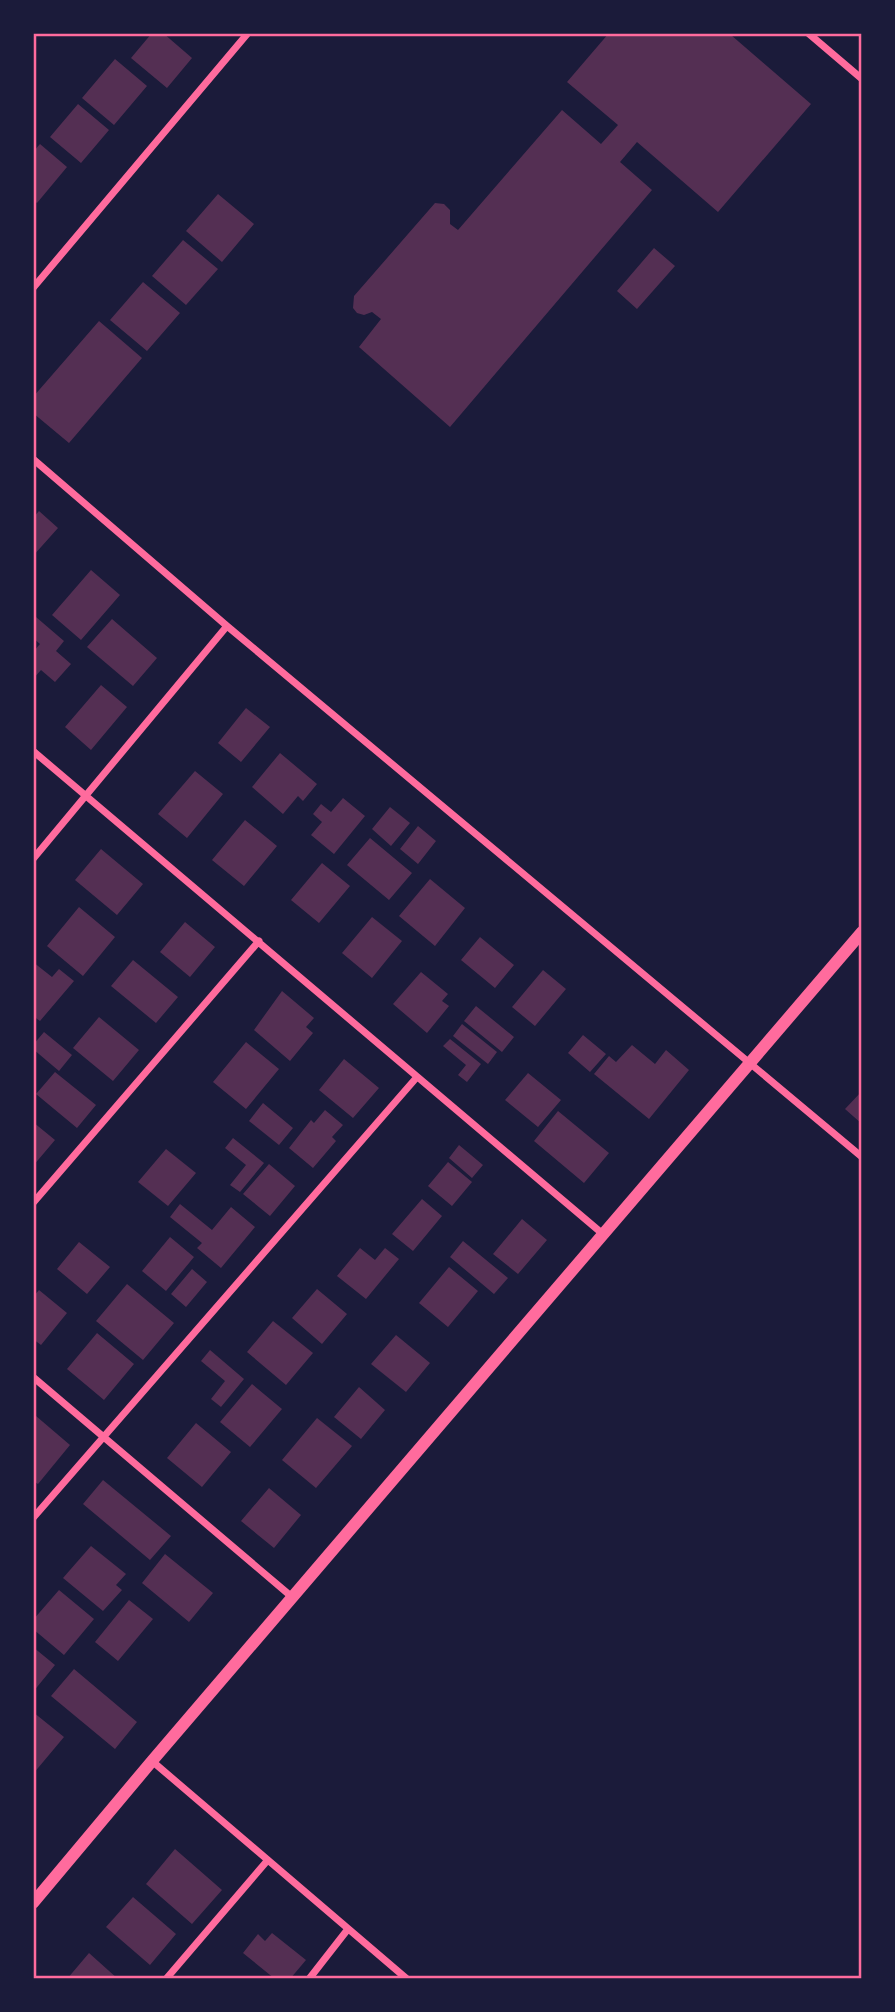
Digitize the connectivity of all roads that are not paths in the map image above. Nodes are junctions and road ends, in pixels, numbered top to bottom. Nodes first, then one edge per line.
1 (248, 33) edge
2 (808, 33) edge
3 (862, 79) edge
4 (33, 288) edge
5 (33, 459) edge
6 (227, 626) junction
7 (33, 751) edge
8 (86, 796) junction
9 (33, 859) edge
10 (862, 932) edge
11 (259, 940) junction
12 (749, 1063) junction
13 (417, 1077) junction
14 (862, 1157) edge
15 (33, 1203) edge
16 (604, 1235) junction
17 (33, 1377) edge
18 (104, 1436) junction
19 (33, 1518) edge
20 (292, 1597) junction
21 (152, 1761) junction
22 (267, 1861) junction
23 (33, 1903) edge
24 (348, 1929) junction
25 (166, 1979) edge
26 (309, 1979) edge
27 (407, 1979) edge

1 - 4 street
2 - 3 street
5 - 6 street
6 - 8 street
6 - 12 street
7 - 8 street
8 - 9 street
8 - 11 street
10 - 12 street
11 - 13 street
11 - 15 street
12 - 14 street
12 - 16 street
13 - 16 street
13 - 18 street
16 - 20 street
17 - 18 street
18 - 19 street
18 - 20 street
20 - 21 street
21 - 22 street
21 - 23 street
22 - 24 street
22 - 25 street
24 - 26 street
24 - 27 street

